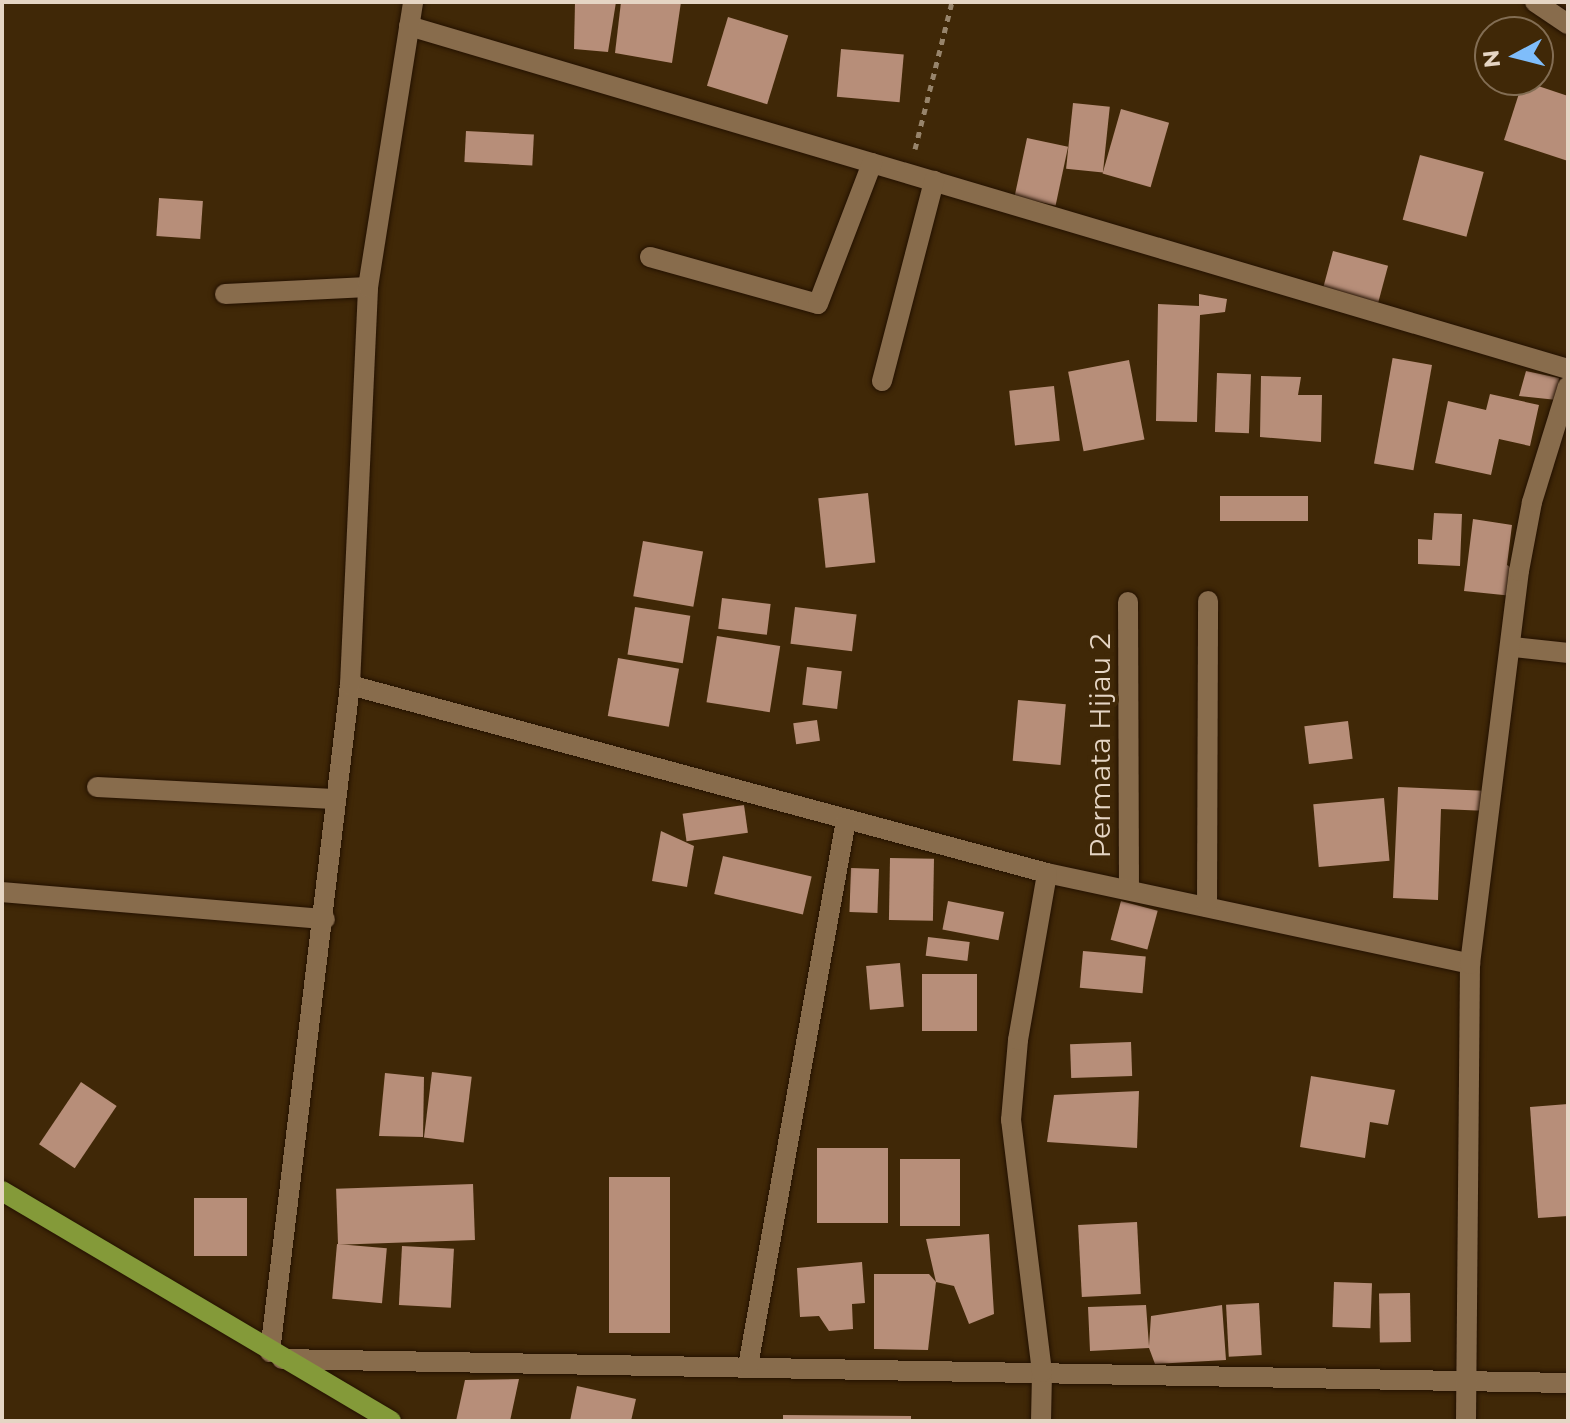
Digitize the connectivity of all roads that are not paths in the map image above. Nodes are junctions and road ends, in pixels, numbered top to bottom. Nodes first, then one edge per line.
1 (413, 2) edge
2 (1535, 2) edge
3 (1568, 24) edge
4 (409, 26) junction
5 (872, 163) junction
6 (934, 181) junction
7 (650, 257) dead end
8 (368, 287) junction
9 (225, 294) dead end
10 (1568, 369) edge
11 (882, 381) dead end
12 (1568, 386) edge
13 (1208, 601) dead end
14 (1128, 602) dead end
15 (1513, 647) junction
16 (1568, 653) edge
17 (350, 685) junction
18 (97, 787) dead end
19 (334, 799) junction
20 (846, 820) junction
21 (1047, 873) junction
22 (1129, 890) junction
23 (2, 892) edge
24 (1207, 907) junction
25 (325, 919) junction
26 (1470, 964) junction
27 (2, 1191) edge
28 (276, 1355) junction
29 (748, 1366) junction
30 (1042, 1372) junction
31 (1467, 1378) junction
32 (1568, 1383) edge
33 (391, 1421) edge
34 (1041, 1421) edge
35 (1466, 1421) edge

1 - 4 street
2 - 3 street
4 - 5 street
4 - 8 street
5 - 6 street
5 - 7 street
6 - 10 street
6 - 11 street
8 - 9 street
8 - 17 street
12 - 15 street
13 - 24 street
14 - 22 street, Permata Hijau 2
15 - 16 street
15 - 26 street
17 - 19 street
17 - 20 street
18 - 19 street
19 - 25 street
20 - 21 street
20 - 29 street
21 - 22 street
21 - 30 street
22 - 24 street
23 - 25 street
24 - 26 street
25 - 28 street
26 - 31 street
27 - 28 main road
28 - 29 street
28 - 33 main road
29 - 30 street
30 - 31 street
30 - 34 street
31 - 32 street
31 - 35 street

